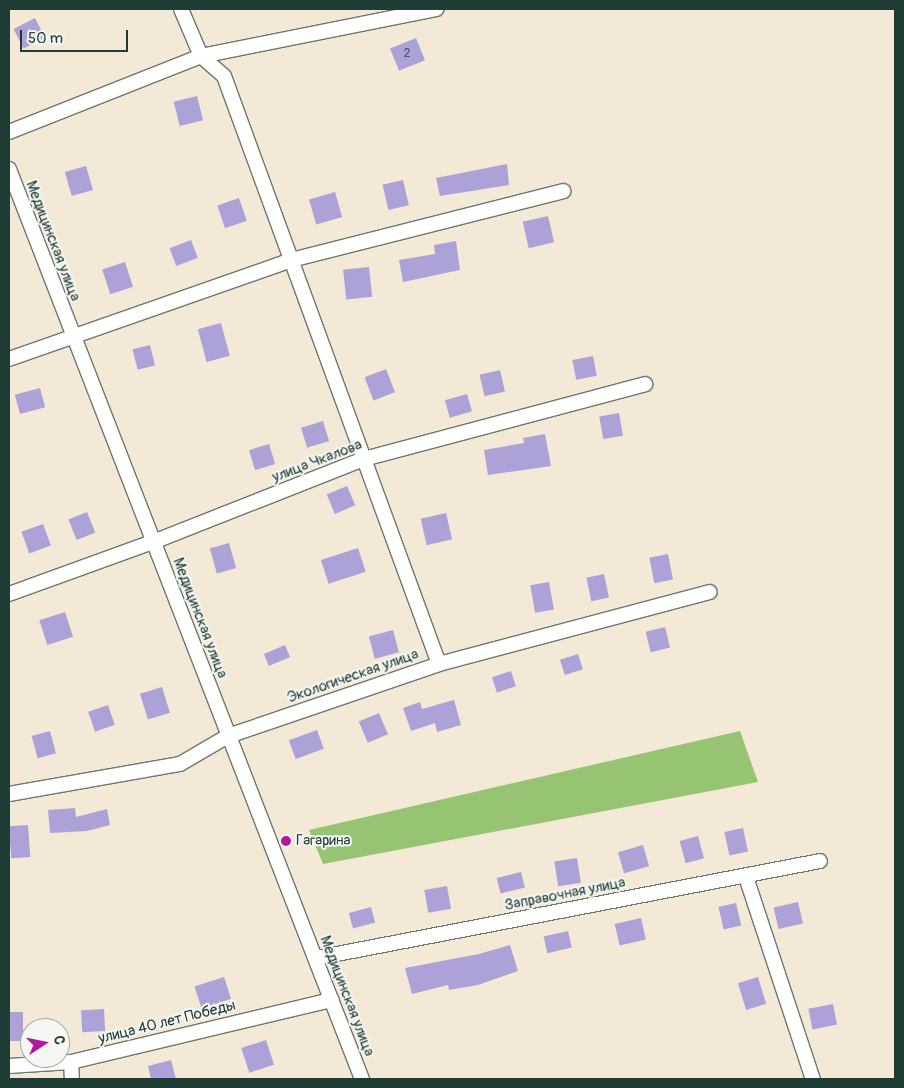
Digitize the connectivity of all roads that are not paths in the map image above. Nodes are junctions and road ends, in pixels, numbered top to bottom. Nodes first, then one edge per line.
1 (182, 9) edge
2 (436, 9) edge
3 (201, 56) junction
4 (9, 132) edge
5 (9, 168) edge
6 (563, 191) dead end
7 (291, 260) junction
8 (72, 336) junction
9 (9, 359) edge
10 (645, 384) dead end
11 (364, 459) junction
12 (153, 542) junction
13 (710, 592) dead end
14 (9, 594) edge
15 (438, 664) junction
16 (228, 736) junction
17 (9, 794) edge
18 (820, 861) dead end
19 (746, 877) junction
20 (316, 958) junction
21 (332, 1000) junction
22 (71, 1062) junction
23 (9, 1066) edge
24 (72, 1079) edge
25 (362, 1079) edge
26 (813, 1079) edge

1 - 3 street
2 - 3 street
3 - 4 street
3 - 7 street
5 - 8 street, Медицинская улица
6 - 7 street
7 - 8 street
7 - 11 street
8 - 9 street
8 - 12 street, Медицинская улица
10 - 11 street, улица Чкалова
11 - 12 street, улица Чкалова
11 - 15 street
12 - 14 street, улица Чкалова
12 - 16 street, Медицинская улица
13 - 15 street, Экологическая улица
15 - 16 street, Экологическая улица
16 - 17 street, Экологическая улица
16 - 20 street, Медицинская улица
18 - 19 street, Заправочная улица
19 - 20 street, Заправочная улица
19 - 26 street
20 - 21 street, Медицинская улица
21 - 22 street, улица 40 лет Победы
21 - 25 street, Медицинская улица
22 - 23 street, улица 40 лет Победы
22 - 24 street

